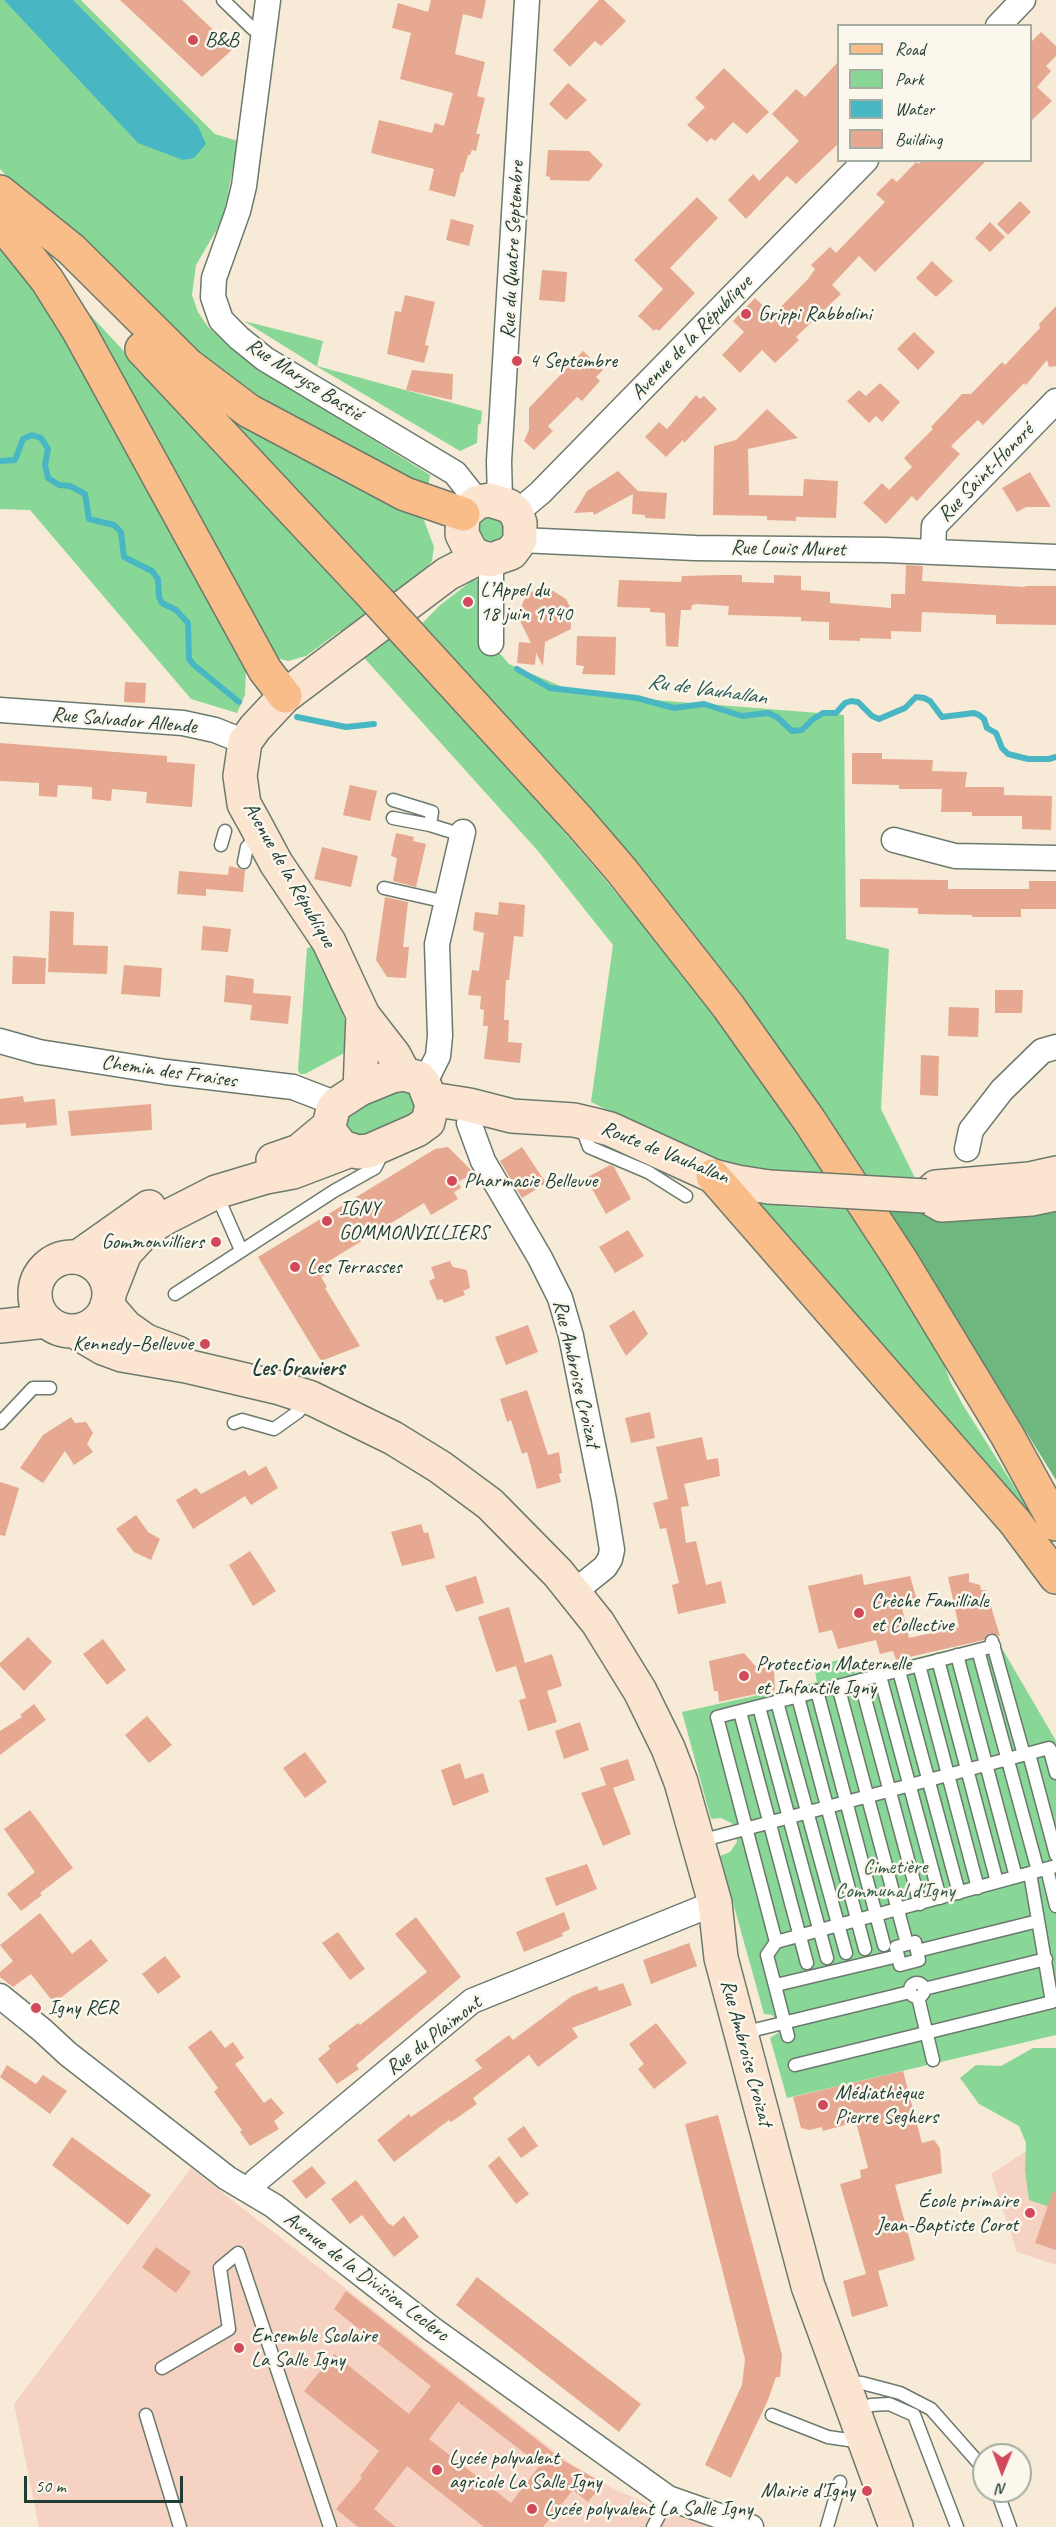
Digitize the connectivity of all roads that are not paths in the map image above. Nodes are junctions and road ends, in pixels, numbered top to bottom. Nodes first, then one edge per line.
1 (223, 0) edge
2 (268, 0) edge
3 (1023, 0) edge
4 (531, 3) edge
5 (1000, 24) edge
6 (264, 30) junction
7 (864, 162) edge
8 (0, 193) edge
9 (0, 221) edge
10 (1056, 401) edge
11 (489, 529) junction
12 (933, 552) junction
13 (1056, 556) edge
14 (491, 643) dead end
15 (285, 696) junction
16 (0, 710) edge
17 (245, 742) junction
18 (393, 800) dead end
19 (393, 818) dead end
20 (430, 825) junction
21 (225, 831) dead end
22 (260, 834) junction
23 (462, 834) joint
24 (894, 840) dead end
25 (221, 845) dead end
26 (1056, 858) edge
27 (244, 862) dead end
28 (384, 888) dead end
29 (446, 902) junction
30 (363, 1015) junction
31 (0, 1041) edge
32 (1056, 1047) edge
33 (422, 1095) junction
34 (342, 1106) junction
35 (512, 1116) junction
36 (580, 1121) junction
37 (469, 1124) junction
38 (365, 1149) junction
39 (967, 1149) dead end
40 (1056, 1173) edge
41 (713, 1176) junction
42 (216, 1192) junction
43 (1056, 1194) edge
44 (686, 1196) dead end
45 (926, 1196) junction
46 (241, 1250) junction
47 (78, 1257) junction
48 (35, 1288) junction
49 (175, 1294) dead end
50 (108, 1299) junction
51 (0, 1306) edge
52 (0, 1326) edge
53 (60, 1326) junction
54 (50, 1388) dead end
55 (280, 1388) junction
56 (311, 1398) junction
57 (234, 1422) dead end
58 (0, 1423) edge
59 (1056, 1524) edge
60 (1056, 1577) edge
61 (573, 1590) junction
62 (978, 1650) junction
63 (957, 1655) junction
64 (938, 1660) junction
65 (919, 1665) junction
66 (899, 1671) junction
67 (880, 1676) junction
68 (860, 1680) junction
69 (838, 1686) junction
70 (817, 1691) junction
71 (798, 1697) junction
72 (777, 1702) junction
73 (759, 1707) junction
74 (740, 1712) junction
75 (1053, 1753) edge
76 (1026, 1754) junction
77 (1008, 1759) junction
78 (986, 1765) junction
79 (967, 1770) junction
80 (1056, 1773) edge
81 (948, 1775) junction
82 (929, 1781) junction
83 (909, 1786) junction
84 (890, 1791) junction
85 (868, 1797) junction
86 (847, 1803) junction
87 (827, 1808) junction
88 (808, 1813) junction
89 (789, 1818) junction
90 (770, 1823) junction
91 (747, 1829) junction
92 (699, 1841) junction
93 (1056, 1855) edge
94 (1043, 1870) edge
95 (1016, 1877) junction
96 (997, 1882) junction
97 (978, 1888) junction
98 (959, 1893) junction
99 (940, 1898) junction
100 (715, 1903) junction
101 (920, 1904) junction
102 (1056, 1906) edge
103 (899, 1910) junction
104 (877, 1916) junction
105 (857, 1921) junction
106 (1038, 1921) junction
107 (839, 1925) junction
108 (819, 1931) junction
109 (800, 1936) junction
110 (776, 1942) junction
111 (884, 1945) dead end
112 (865, 1949) dead end
113 (911, 1952) junction
114 (846, 1953) dead end
115 (827, 1958) dead end
116 (1046, 1959) junction
117 (807, 1963) dead end
118 (776, 1985) junction
119 (917, 1990) junction
120 (0, 1996) edge
121 (787, 2030) junction
122 (741, 2033) junction
123 (927, 2033) junction
124 (933, 2060) dead end
125 (795, 2065) dead end
126 (250, 2191) junction
127 (162, 2368) dead end
128 (847, 2396) junction
129 (146, 2415) dead end
130 (772, 2415) dead end
131 (865, 2443) junction
132 (972, 2455) edge
133 (840, 2482) dead end
134 (668, 2498) junction
135 (1001, 2503) edge
136 (180, 2527) edge
137 (330, 2527) edge
138 (653, 2527) edge
139 (751, 2527) edge
140 (827, 2527) edge
141 (896, 2527) edge
142 (957, 2527) edge
143 (1010, 2527) edge

1 - 6 lane
2 - 6 street, Rue Maryse Bastié
3 - 5 street
4 - 11 street, Rue du Quatre Septembre
6 - 11 street, Rue Maryse Bastié
7 - 11 street, Avenue de la République
8 - 11 main road
8 - 59 main road, bridge
9 - 15 main road
10 - 12 street, Rue Saint-Honoré
11 - 12 street, Rue Louis Muret
11 - 14 street, Rue du Quatre Septembre
11 - 15 street, Avenue de la République
12 - 13 street, Rue Louis Muret
15 - 17 street, Avenue de la République
16 - 17 street, Rue Salvador Allende
17 - 22 street, Avenue de la République
18 - 20 lane
19 - 20 lane
20 - 23 lane
21 - 25 lane
22 - 27 lane
22 - 30 street, Avenue de la République
23 - 29 street
24 - 26 street
28 - 29 lane
29 - 33 street
30 - 33 street, Avenue de la République
30 - 34 street, Avenue de la République
31 - 34 street, Chemin des Fraises
32 - 39 street
33 - 34 street, Route de Vauhallan
33 - 35 street, Route de Vauhallan
33 - 37 street, Route de Vauhallan
33 - 38 street
34 - 38 street
34 - 47 street, Route de Vauhallan
35 - 36 street, Route de Vauhallan
35 - 37 street, Route de Vauhallan
36 - 41 street, Route de Vauhallan
36 - 44 lane
37 - 61 street, Rue Ambroise Croizat
38 - 42 street
38 - 46 lane
40 - 45 street, Route de Vauhallan
41 - 45 street, Route de Vauhallan, bridge
41 - 60 main road
42 - 46 lane
42 - 50 street
43 - 45 street, Route de Vauhallan
46 - 49 lane
47 - 48 street
47 - 50 street
48 - 51 street
48 - 53 street
50 - 53 street
50 - 55 street
52 - 53 street
53 - 55 street
54 - 58 lane
55 - 56 street
56 - 57 lane
56 - 61 street
61 - 92 street, Rue Ambroise Croizat
62 - 63 lane
62 - 76 lane
62 - 77 lane
63 - 64 lane
63 - 78 lane
64 - 65 lane
64 - 79 lane
65 - 66 lane
65 - 81 lane
66 - 67 lane
66 - 82 lane
67 - 68 lane
67 - 83 lane
68 - 69 lane
68 - 84 lane
69 - 70 lane
69 - 85 lane
70 - 71 lane
70 - 86 lane
71 - 72 lane
71 - 87 lane
72 - 73 lane
72 - 88 lane
73 - 74 lane
73 - 89 lane
74 - 90 lane
74 - 91 lane
75 - 76 lane
75 - 80 lane
76 - 77 lane
76 - 93 lane
77 - 78 lane
77 - 94 lane
78 - 79 lane
78 - 95 lane
79 - 81 lane
79 - 96 lane
81 - 82 lane
81 - 97 lane
82 - 83 lane
82 - 98 lane
83 - 84 lane
83 - 99 lane
84 - 85 lane
84 - 101 lane
85 - 86 lane
85 - 103 lane
86 - 87 lane
86 - 104 lane
87 - 88 lane
87 - 105 lane
88 - 89 lane
88 - 107 lane
89 - 90 lane
89 - 108 lane
90 - 91 lane
90 - 109 lane
91 - 92 lane
91 - 110 lane
92 - 100 street, Rue Ambroise Croizat
94 - 95 lane
94 - 102 lane
94 - 106 lane
95 - 96 lane
96 - 97 lane
97 - 98 lane
98 - 99 lane
99 - 101 lane
100 - 122 street, Rue Ambroise Croizat
100 - 126 street, Rue du Plaimont
101 - 103 lane
103 - 104 lane
103 - 113 lane
104 - 105 lane
104 - 111 lane
105 - 107 lane
105 - 112 lane
106 - 113 lane
106 - 116 lane
107 - 108 lane
107 - 114 lane
108 - 109 lane
108 - 115 lane
109 - 110 lane
109 - 117 lane
110 - 118 lane
113 - 118 lane
113 - 119 lane
116 - 119 lane
116 - 123 lane
118 - 121 lane
119 - 121 lane
119 - 123 lane
120 - 126 street, Avenue de la Division Leclerc
121 - 122 lane
122 - 128 street, Rue Ambroise Croizat
123 - 124 lane
123 - 125 lane
126 - 134 street, Avenue de la Division Leclerc
127 - 137 lane
128 - 131 street, Rue Ambroise Croizat
128 - 132 lane
128 - 142 lane
129 - 136 lane
130 - 131 lane
131 - 141 street, Rue Ambroise Croizat
133 - 140 lane
134 - 138 lane
134 - 139 street, Avenue de la Division Leclerc
135 - 143 lane

